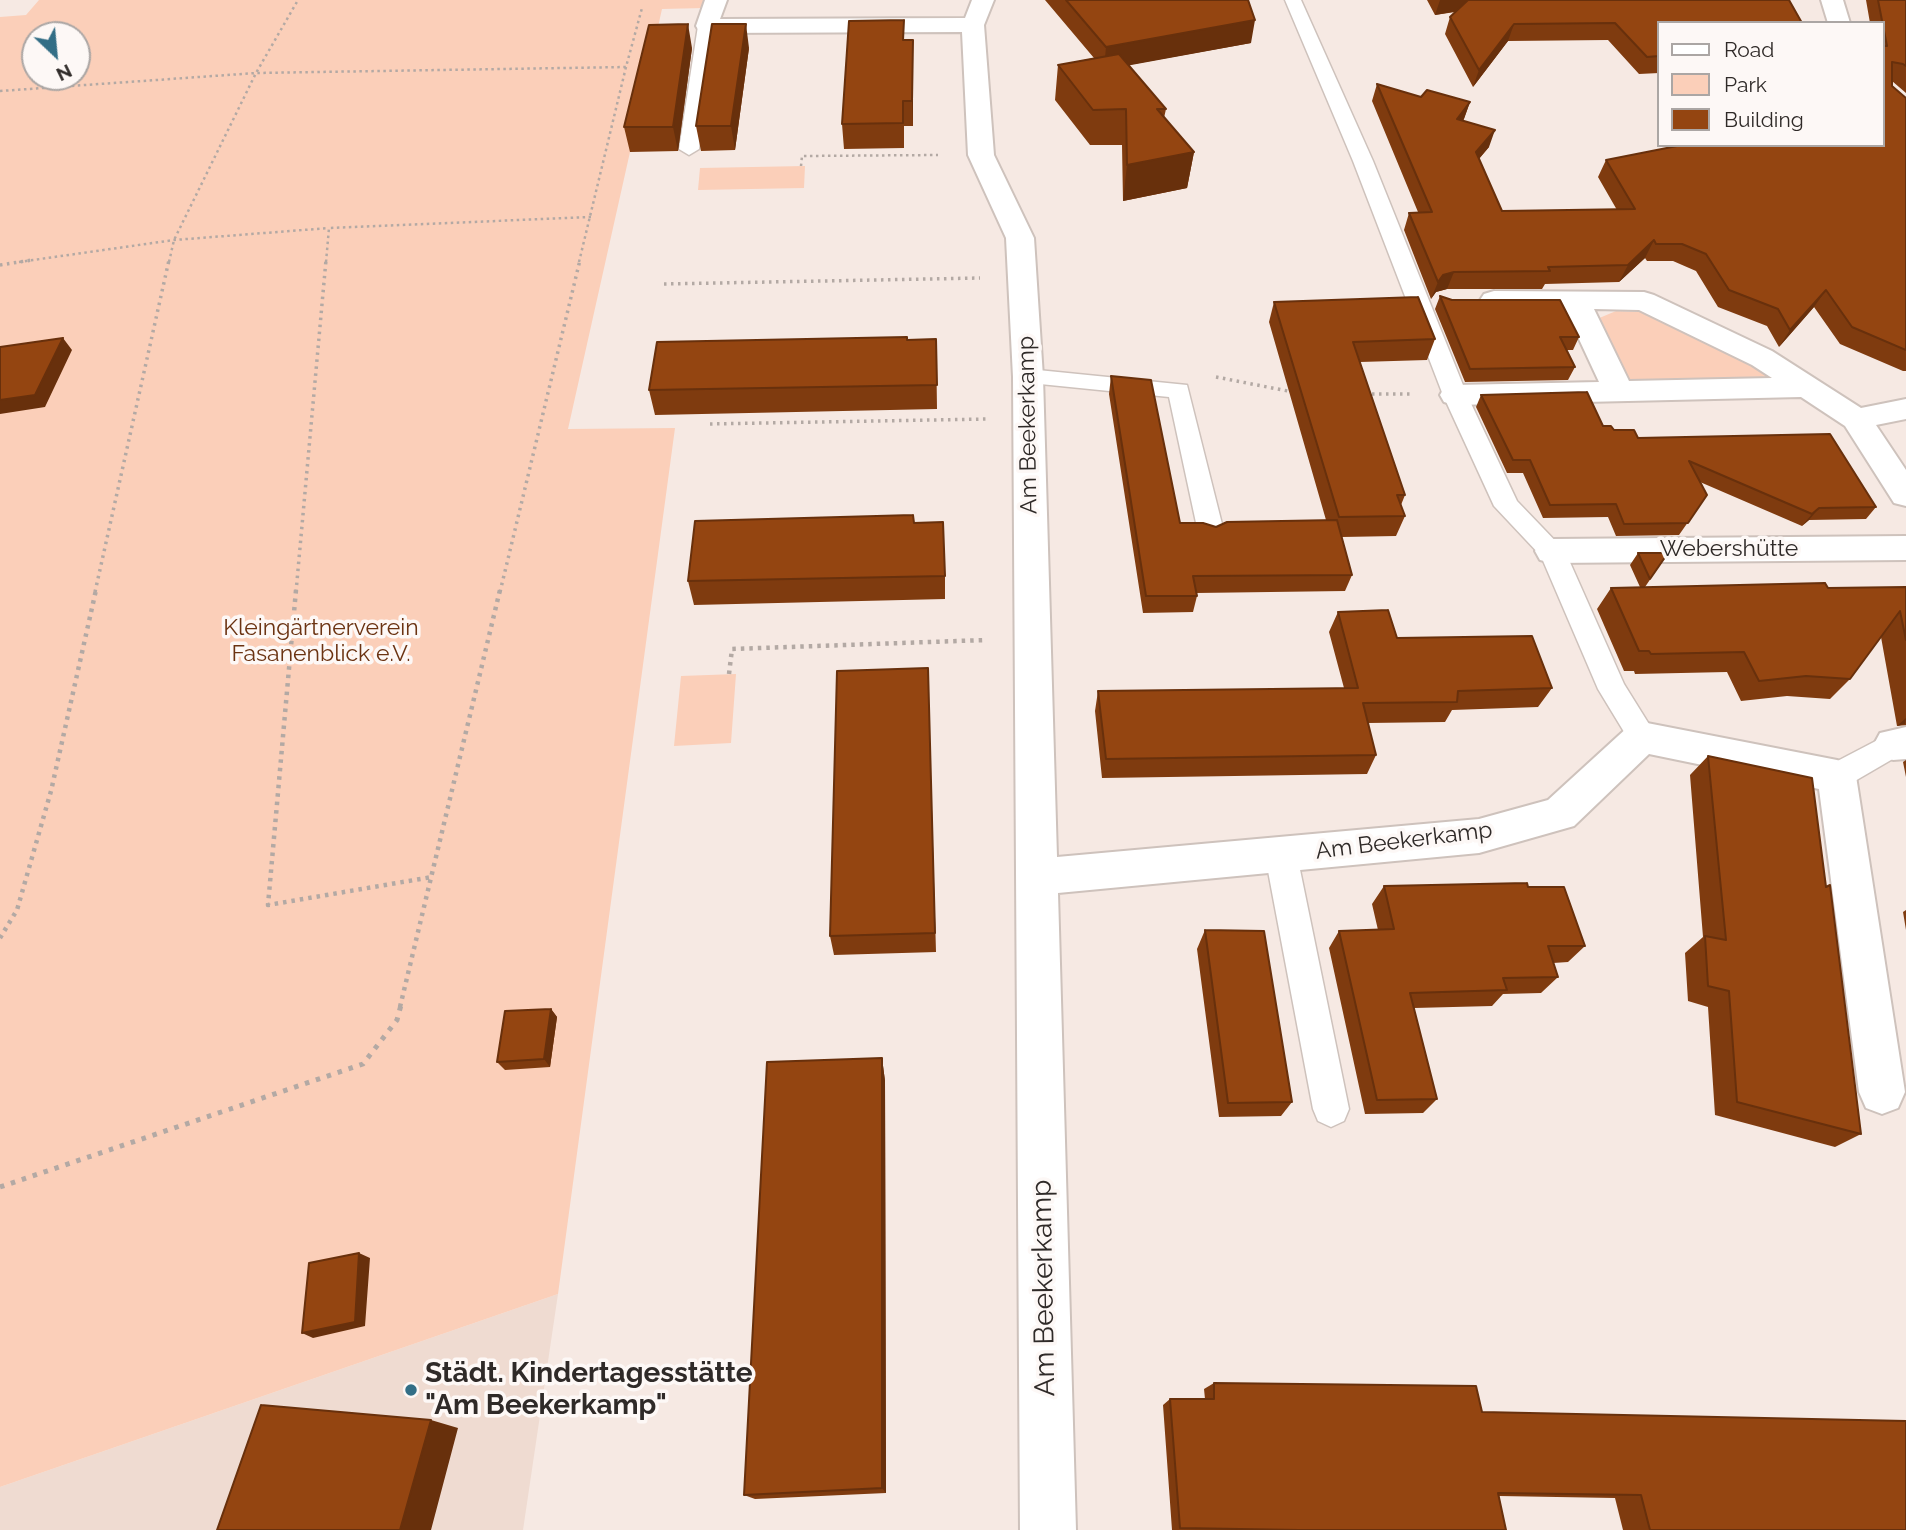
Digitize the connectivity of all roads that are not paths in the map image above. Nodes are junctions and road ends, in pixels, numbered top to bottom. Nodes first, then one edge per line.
1 (716, 0) edge
2 (984, 0) edge
3 (1293, 0) edge
4 (1832, 0) edge
5 (1838, 21) edge
6 (973, 25) junction
7 (707, 26) junction
8 (689, 149) dead end
9 (1472, 300) edge
10 (1575, 300) junction
11 (1028, 377) junction
12 (1806, 387) junction
13 (1618, 390) junction
14 (1455, 395) junction
15 (1906, 409) edge
16 (1856, 419) junction
17 (1906, 495) edge
18 (1211, 532) edge
19 (1906, 548) edge
20 (1552, 551) junction
21 (1643, 737) junction
22 (1900, 744) edge
23 (1837, 776) junction
24 (1281, 855) junction
25 (1036, 877) junction
26 (1882, 1092) dead end
27 (1331, 1109) dead end
28 (1048, 1530) edge

1 - 7 street
2 - 6 street, Am Beekerkamp
3 - 14 lane
4 - 5 street
6 - 7 street
6 - 11 street, Am Beekerkamp
7 - 8 lane
9 - 10 street
10 - 12 street
10 - 13 street
11 - 18 lane
11 - 25 street, Am Beekerkamp
12 - 13 street
12 - 16 street
13 - 14 street
14 - 20 lane
15 - 16 street
16 - 17 street
19 - 20 street, Webershütte
20 - 21 lane
21 - 23 street
21 - 24 street, Am Beekerkamp
22 - 23 lane
23 - 26 street
24 - 25 street, Am Beekerkamp
24 - 27 lane
25 - 28 street, Am Beekerkamp

